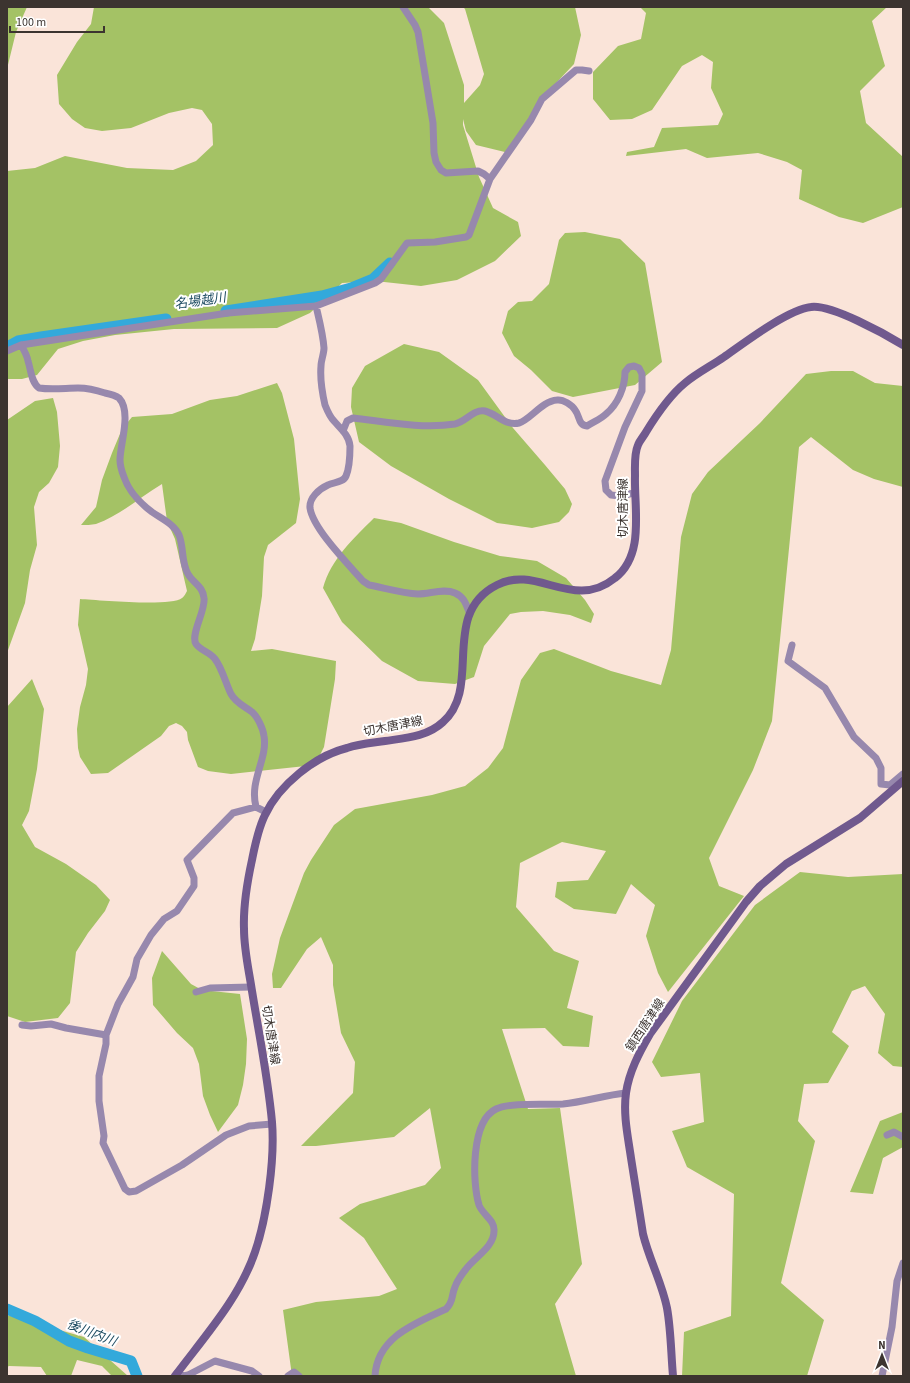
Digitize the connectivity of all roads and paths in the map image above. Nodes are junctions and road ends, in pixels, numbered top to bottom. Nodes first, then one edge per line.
1 (403, 7) edge
2 (589, 71) dead end
3 (490, 179) junction
4 (316, 306) junction
5 (21, 345) junction
6 (903, 345) edge
7 (7, 351) edge
8 (343, 431) junction
9 (634, 493) junction
10 (469, 612) junction
11 (792, 645) dead end
12 (903, 774) edge
13 (903, 781) edge
14 (256, 807) junction
15 (266, 812) junction
16 (251, 987) junction
17 (196, 992) dead end
18 (22, 1025) dead end
19 (106, 1035) junction
20 (626, 1093) junction
21 (272, 1124) junction
22 (887, 1135) dead end
23 (903, 1137) edge
24 (903, 1263) edge
25 (176, 1375) edge
26 (259, 1376) edge
27 (288, 1376) edge
28 (299, 1376) edge
29 (375, 1376) edge
30 (673, 1376) edge
31 (882, 1376) edge

1 - 3 street
2 - 3 street
3 - 4 street
4 - 5 street
4 - 8 street
5 - 7 street
5 - 14 street
6 - 9 main road, 切木唐津線
8 - 9 street
8 - 10 street
9 - 10 main road, 切木唐津線
10 - 15 main road, 切木唐津線
11 - 12 street
13 - 20 main road, 鎮西唐津線
14 - 15 street
14 - 19 street
15 - 16 main road, 切木唐津線
16 - 17 street
16 - 21 main road, 切木唐津線
18 - 19 street
19 - 21 street
20 - 29 street
20 - 30 main road, 鎮西唐津線
21 - 25 main road, 切木唐津線
22 - 23 street
24 - 31 street
25 - 26 street
27 - 28 street

